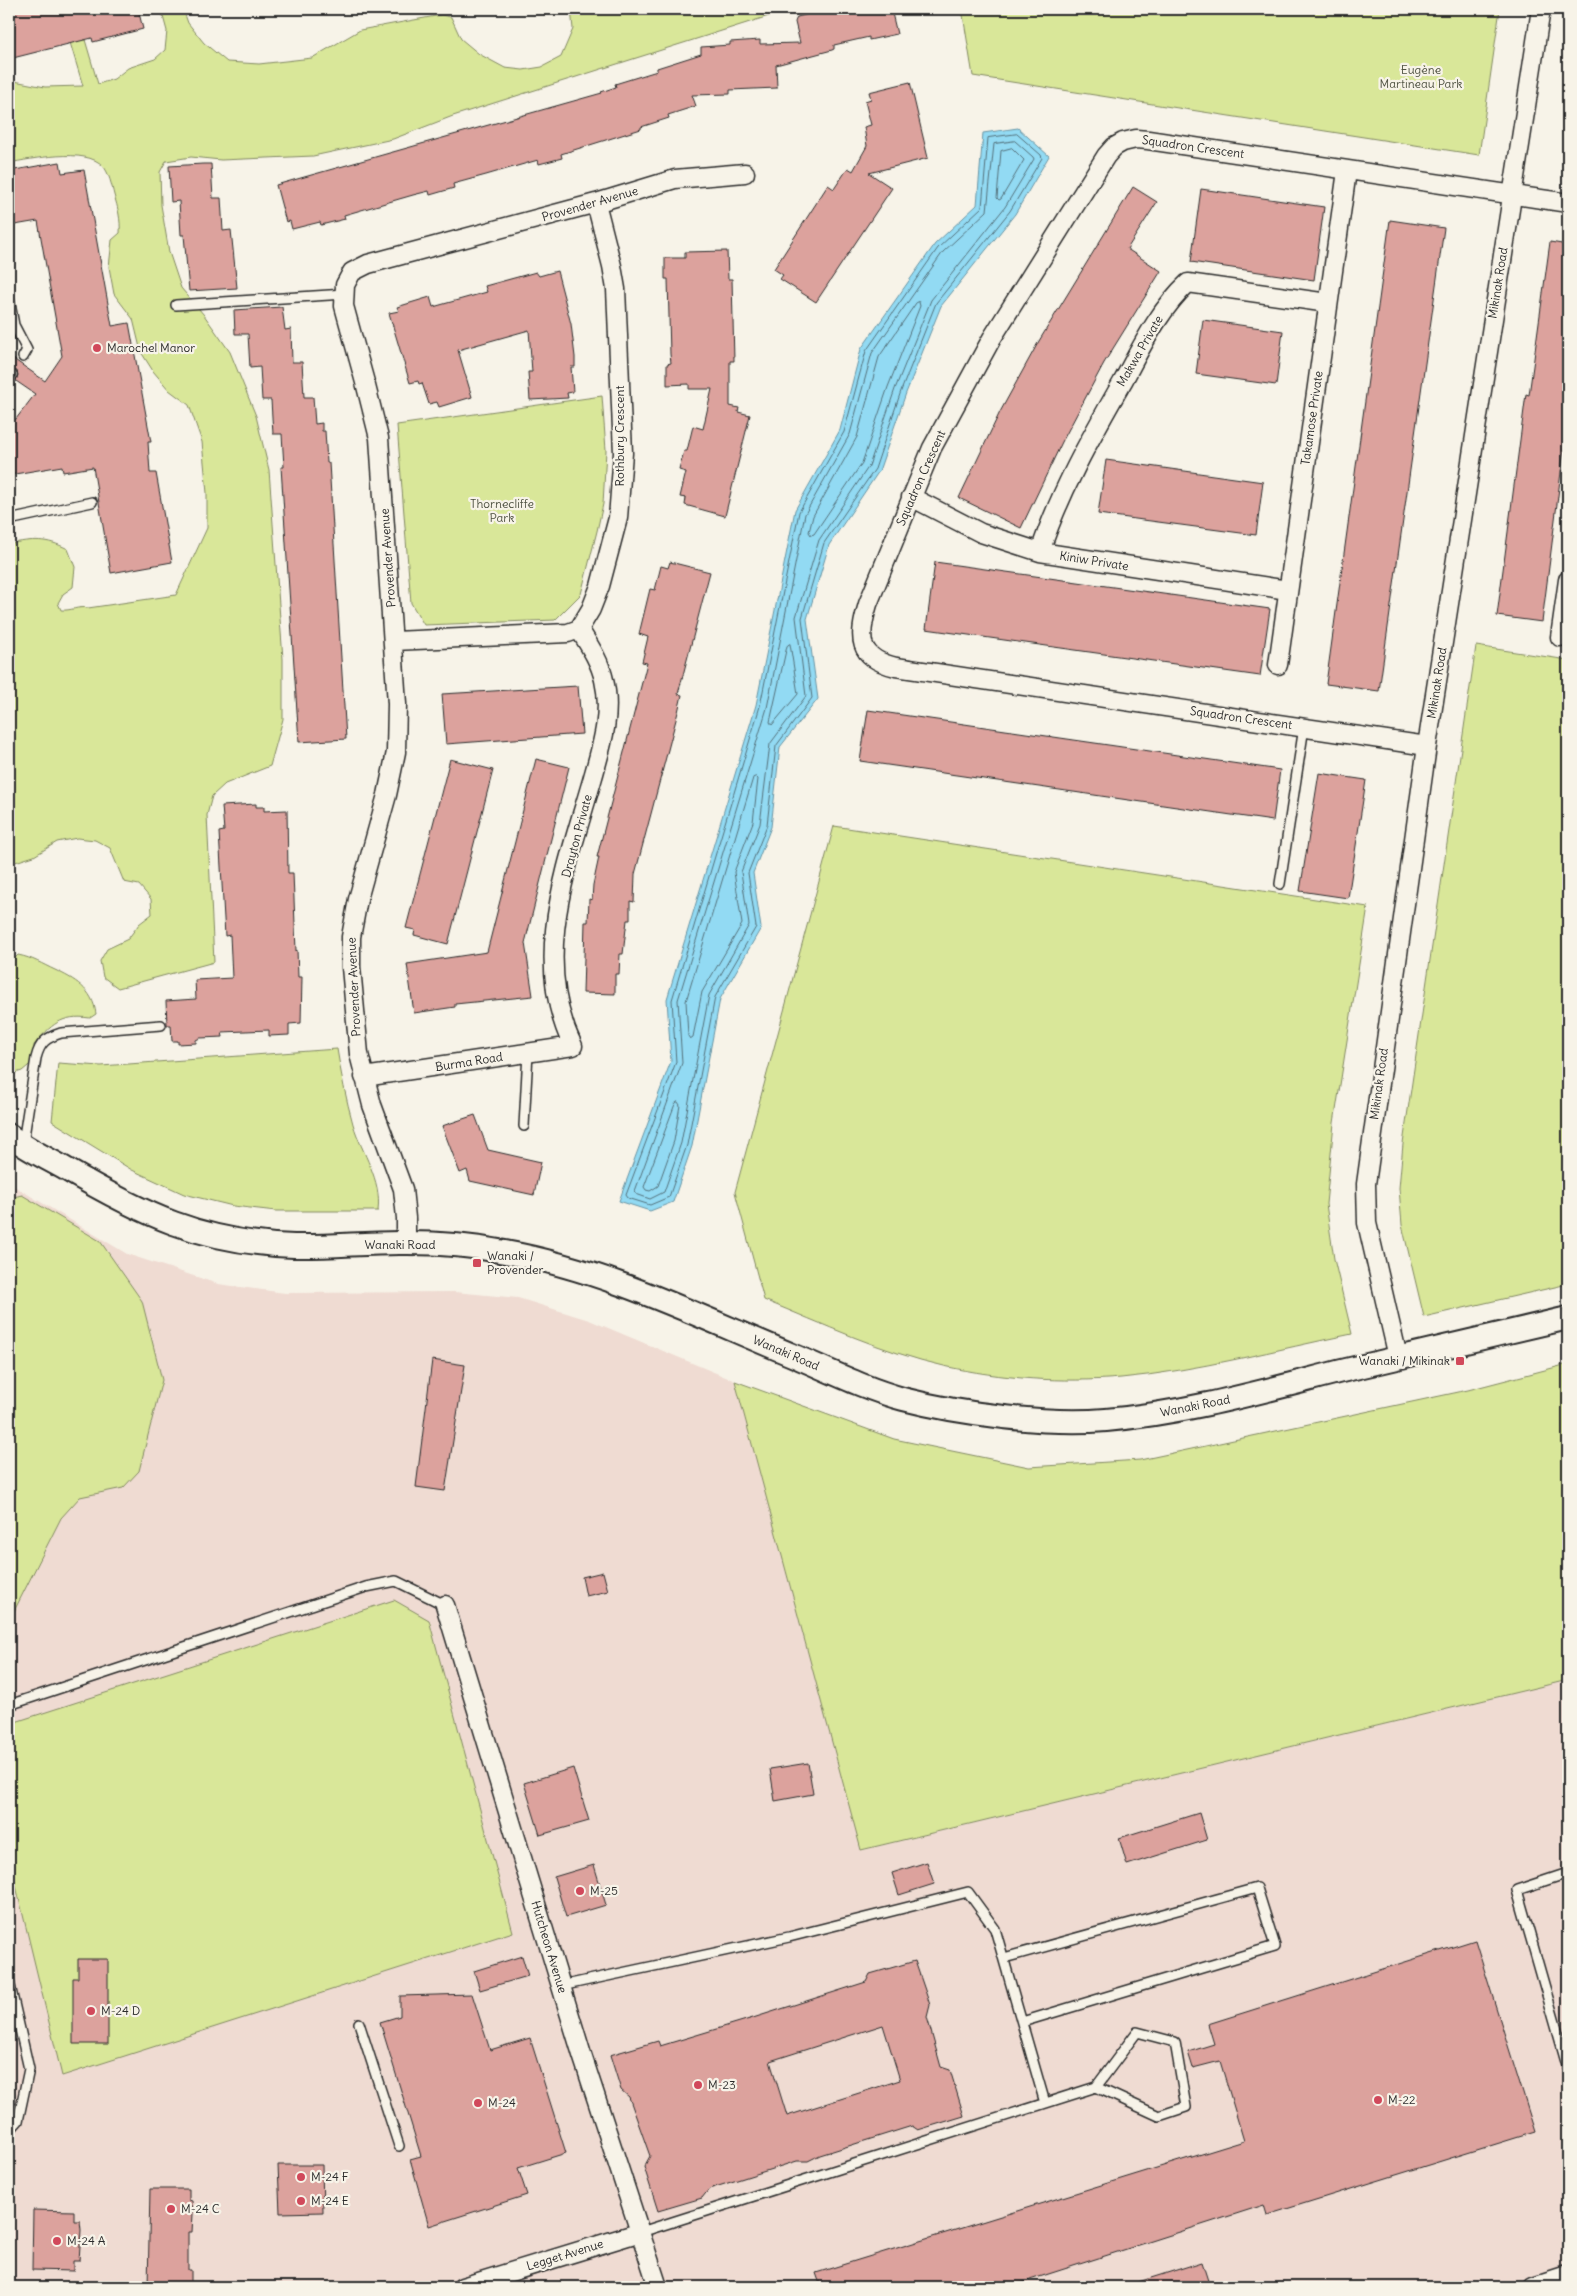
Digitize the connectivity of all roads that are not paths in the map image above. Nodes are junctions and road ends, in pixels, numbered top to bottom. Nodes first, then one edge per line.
1 (1541, 9) edge
2 (1347, 171) junction
3 (745, 173) dead end
4 (1512, 196) junction
5 (596, 203) junction
6 (1568, 203) edge
7 (345, 294) junction
8 (9, 298) edge
9 (1328, 303) junction
10 (176, 305) dead end
11 (11, 326) edge
12 (23, 357) dead end
13 (911, 498) junction
14 (92, 502) dead end
15 (9, 520) edge
16 (1040, 552) junction
17 (1568, 580) edge
18 (1288, 590) junction
19 (579, 629) junction
20 (1560, 637) dead end
21 (394, 641) junction
22 (1278, 665) dead end
23 (1304, 727) junction
24 (1427, 746) junction
25 (1280, 884) dead end
26 (161, 1025) dead end
27 (573, 1046) joint
28 (528, 1053) junction
29 (364, 1077) junction
30 (524, 1126) dead end
31 (13, 1142) edge
32 (406, 1243) junction
33 (1568, 1318) edge
34 (1398, 1357) junction
35 (445, 1605) joint
36 (9, 1705) edge
37 (1568, 1874) edge
38 (1004, 1958) junction
39 (9, 1981) edge
40 (561, 1986) junction
41 (1022, 2022) junction
42 (359, 2023) dead end
43 (1568, 2068) edge
44 (1096, 2087) junction
45 (1045, 2103) junction
46 (9, 2131) edge
47 (399, 2146) dead end
48 (641, 2232) junction
49 (1568, 2276) edge
50 (462, 2287) edge
51 (658, 2287) edge
52 (1534, 2287) edge

1 - 4 street, Mikinak Road
2 - 4 street, Squadron Crescent
2 - 9 street, Takamose Private
2 - 13 street, Squadron Crescent
3 - 5 street, Provender Avenue
4 - 6 street, Squadron Crescent
4 - 24 street, Mikinak Road
5 - 7 street, Provender Avenue
5 - 19 street, Rothbury Crescent
7 - 10 lane
7 - 21 street, Provender Avenue
8 - 11 lane
9 - 16 street, Makwa Private
9 - 18 street, Takamose Private
11 - 12 lane
13 - 16 street, Kiniw Private
13 - 23 street, Squadron Crescent
14 - 15 lane
16 - 18 street, Kiniw Private
17 - 20 street
18 - 22 street, Takamose Private
19 - 21 street
19 - 27 street, Drayton Private
21 - 29 street, Provender Avenue
23 - 24 street, Squadron Crescent
23 - 25 lane
24 - 34 street, Mikinak Road
26 - 31 lane
27 - 28 street, Burma Road
28 - 29 street, Burma Road
28 - 30 lane
29 - 32 street, Provender Avenue
31 - 32 street, Wanaki Road
32 - 34 street, Wanaki Road
33 - 34 street, Wanaki Road
35 - 36 lane
35 - 40 street, Hutcheon Avenue
37 - 43 lane
38 - 40 lane
38 - 41 lane
38 - 41 lane
39 - 46 lane
40 - 48 street, Hutcheon Avenue
41 - 45 lane
42 - 47 lane
44 - 44 lane
44 - 45 lane
45 - 48 lane
48 - 50 street, Legget Avenue
48 - 51 street, Hutcheon Avenue
49 - 52 street

